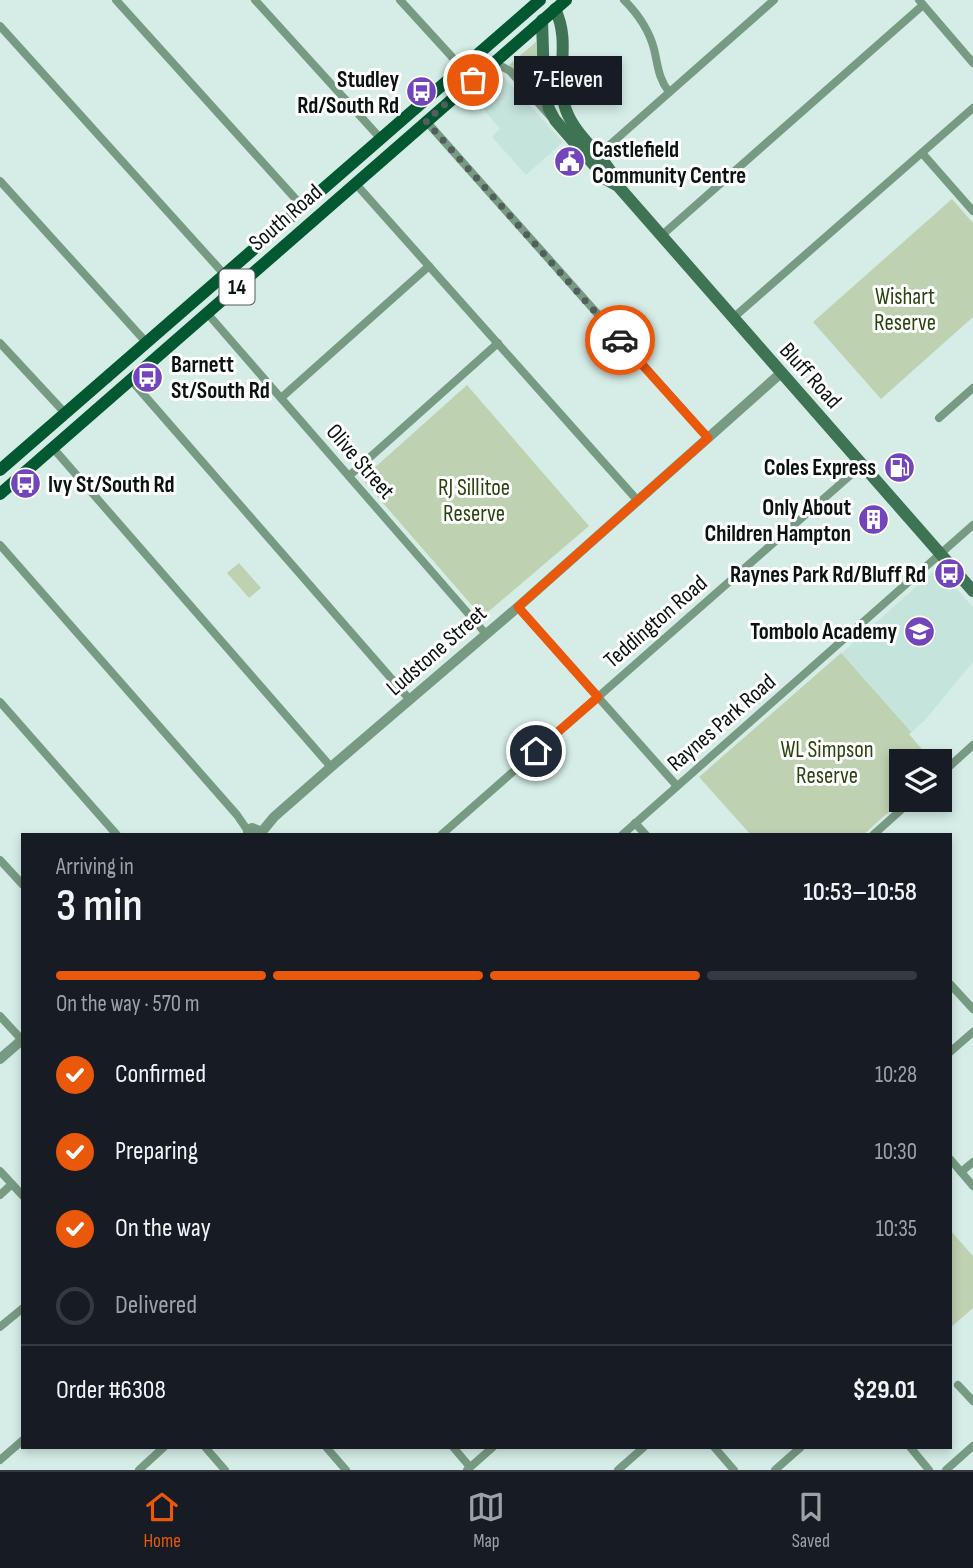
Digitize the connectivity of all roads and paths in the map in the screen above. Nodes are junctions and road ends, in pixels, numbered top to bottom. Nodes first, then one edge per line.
1 (116, 0) edge
2 (255, 0) edge
3 (400, 0) edge
4 (540, 0) edge
5 (624, 0) edge
6 (774, 0) edge
7 (556, 3) edge
8 (921, 3) edge
9 (542, 20) junction
10 (0, 26) edge
11 (494, 40) junction
12 (505, 53) junction
13 (973, 62) edge
14 (489, 66) junction
15 (463, 69) junction
16 (668, 92) junction
17 (973, 108) edge
18 (416, 109) junction
19 (426, 121) junction
20 (557, 123) junction
21 (381, 139) junction
22 (922, 153) junction
23 (595, 158) junction
24 (0, 181) edge
25 (355, 183) junction
26 (302, 206) junction
27 (973, 211) edge
28 (661, 236) junction
29 (429, 266) junction
30 (224, 274) junction
31 (195, 299) junction
32 (207, 313) junction
33 (733, 318) junction
34 (0, 342) edge
35 (146, 342) junction
36 (498, 343) junction
37 (781, 373) junction
38 (131, 380) junction
39 (973, 388) edge
40 (281, 398) junction
41 (65, 413) junction
42 (939, 418) dead end
43 (708, 438) junction
44 (53, 448) junction
45 (862, 465) junction
46 (0, 470) edge
47 (348, 476) junction
48 (0, 494) edge
49 (638, 500) junction
50 (973, 525) edge
51 (0, 545) edge
52 (941, 554) junction
53 (973, 591) edge
54 (518, 607) junction
55 (486, 634) junction
56 (598, 697) junction
57 (410, 699) junction
58 (0, 702) edge
59 (973, 745) edge
60 (952, 764) edge
61 (331, 767) junction
62 (677, 786) junction
63 (899, 812) edge
64 (635, 823) junction
65 (252, 832) edge
66 (115, 833) edge
67 (443, 833) edge
68 (624, 833) edge
69 (644, 833) edge
70 (875, 833) edge
71 (0, 860) edge
72 (21, 883) edge
73 (952, 986) edge
74 (973, 1009) edge
75 (0, 1016) edge
76 (973, 1032) edge
77 (21, 1039) edge
78 (21, 1041) edge
79 (952, 1050) edge
80 (0, 1059) edge
81 (952, 1161) edge
82 (973, 1162) edge
83 (0, 1171) edge
84 (961, 1172) junction
85 (12, 1184) junction
86 (973, 1186) edge
87 (21, 1194) edge
88 (0, 1195) edge
89 (21, 1310) edge
90 (0, 1327) edge
91 (958, 1385) dead end
92 (973, 1401) edge
93 (21, 1442) edge
94 (973, 1446) edge
95 (162, 1449) edge
96 (207, 1449) edge
97 (328, 1449) edge
98 (454, 1449) edge
99 (491, 1449) edge
100 (642, 1449) edge
101 (715, 1449) edge
102 (799, 1449) edge
103 (912, 1449) edge
104 (0, 1460) edge
105 (956, 1461) junction
106 (468, 1468) edge
107 (139, 1470) edge
108 (225, 1470) edge
109 (346, 1470) edge
110 (618, 1470) edge
111 (734, 1470) edge
112 (775, 1470) edge
113 (929, 1470) edge
114 (946, 1470) edge
115 (963, 1470) edge

1 - 26 street
2 - 21 street
3 - 15 street
4 - 9 main road
4 - 11 main road, South Road / 14
5 - 16 street
6 - 16 street
7 - 9 main road, South Road / 14
7 - 23 main road, Bluff Road
8 - 13 street
8 - 28 street
9 - 12 main road, South Road / 14
9 - 20 main road, Bluff Road
10 - 30 street
11 - 12 main road
11 - 15 main road, South Road / 14
12 - 14 main road, South Road / 14
14 - 19 main road, South Road / 14
14 - 20 street, Bluff Road
15 - 18 main road, South Road / 14
16 - 23 street
17 - 22 street
18 - 19 main road
18 - 21 main road, South Road / 14
19 - 25 main road, South Road / 14
19 - 43 street
20 - 23 main road, Bluff Road
21 - 26 main road, South Road / 14
22 - 27 street
22 - 33 street
23 - 28 main road, Bluff Road
24 - 35 street
25 - 29 street
25 - 32 main road, South Road / 14
26 - 30 main road, South Road / 14
28 - 33 main road, Bluff Road
29 - 36 street
29 - 40 street
30 - 31 main road, South Road / 14
31 - 32 main road
31 - 35 main road, South Road / 14
32 - 38 main road, South Road / 14
32 - 40 street, Olive Street
33 - 37 main road, Bluff Road
34 - 41 street
35 - 41 main road, South Road / 14
36 - 47 street
36 - 49 street
37 - 43 street, Ludstone Street
37 - 45 main road, Bluff Road
38 - 44 main road, South Road / 14
38 - 57 street
39 - 42 street
40 - 47 street, Olive Street
41 - 46 main road, South Road / 14
43 - 49 street, Ludstone Street
44 - 48 main road, South Road / 14
44 - 61 street
45 - 52 main road, Bluff Road
45 - 56 street, Teddington Road
47 - 55 street, Olive Street
49 - 54 street, Ludstone Street
50 - 52 street, Raynes Park Road
51 - 65 street
52 - 53 main road, Bluff Road
52 - 62 street, Raynes Park Road
54 - 55 street, Ludstone Street
54 - 56 street
55 - 57 street, Ludstone Street
56 - 62 street
56 - 67 street, Teddington Road
57 - 61 street, Ludstone Street
58 - 66 street
59 - 60 street
61 - 65 street, Ludstone Street
62 - 64 street, Raynes Park Road
63 - 70 street
64 - 68 street, Raynes Park Road
64 - 69 street
71 - 72 street
73 - 74 street
75 - 77 street
76 - 79 street
78 - 80 street
81 - 84 street
82 - 84 street
83 - 85 street
84 - 86 street
85 - 87 street
85 - 88 street
89 - 90 street
91 - 92 street
93 - 104 street
94 - 105 street
95 - 107 street
96 - 108 street
97 - 109 street
98 - 106 street
99 - 106 street
100 - 110 street
101 - 111 street
102 - 112 street
103 - 113 street
105 - 114 street
105 - 115 street

